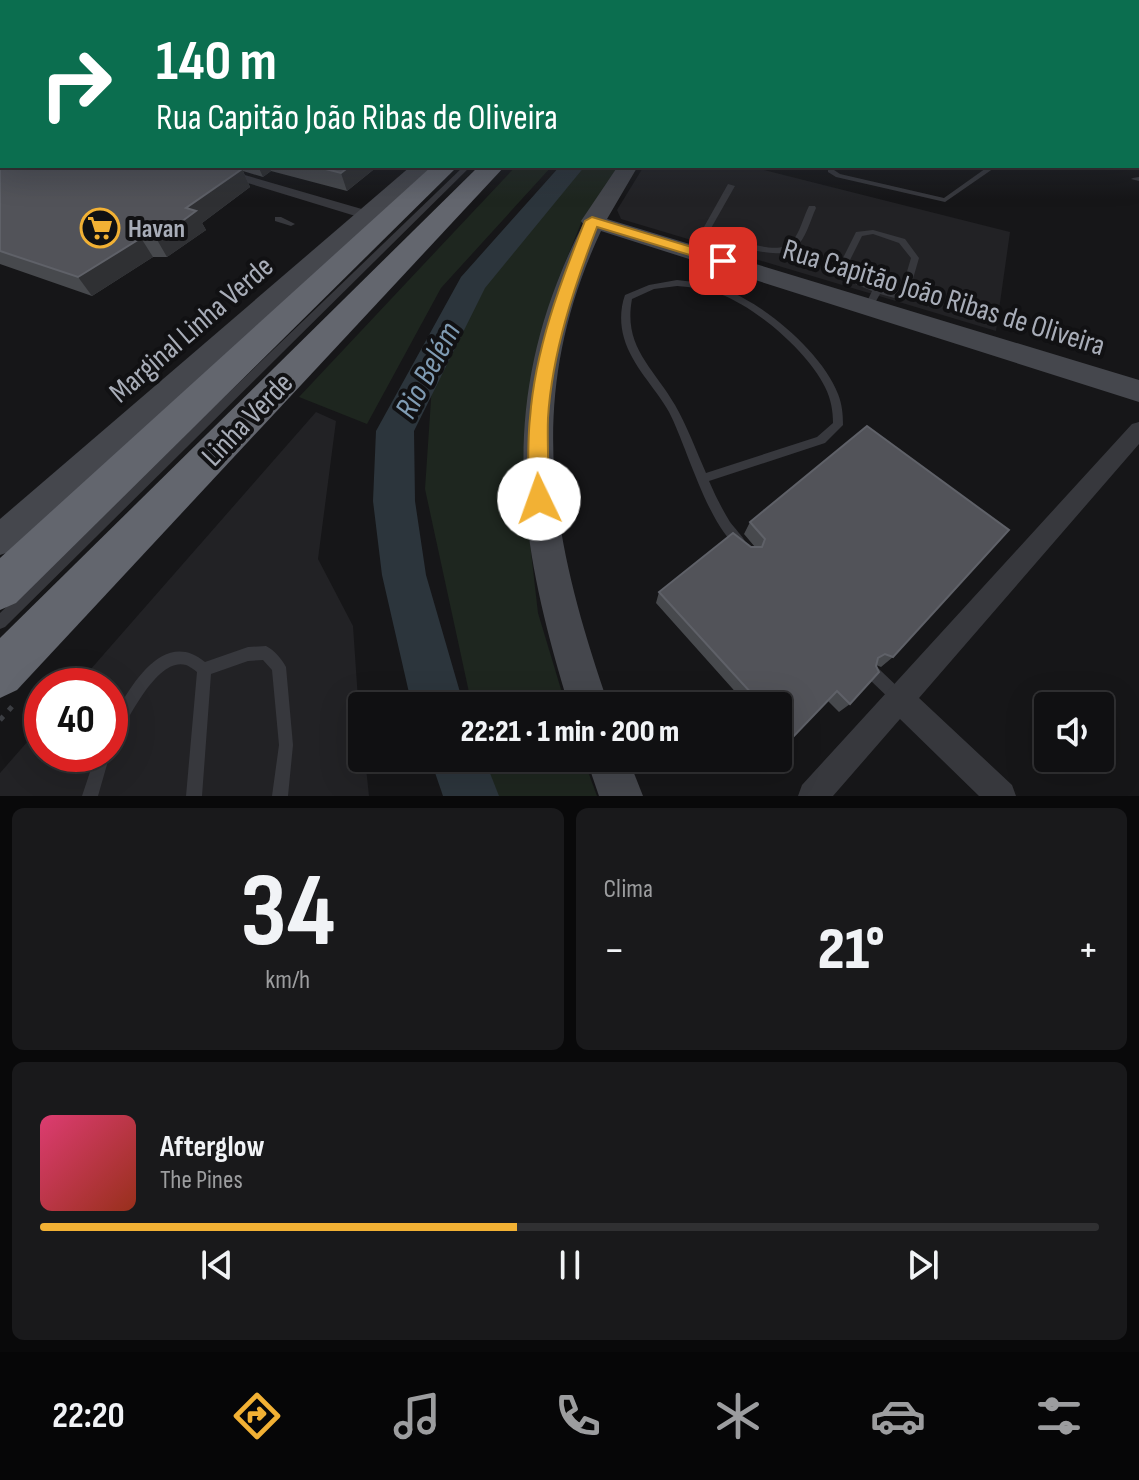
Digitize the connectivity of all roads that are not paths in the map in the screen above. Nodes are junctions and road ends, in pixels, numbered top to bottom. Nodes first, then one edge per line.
1 (206, 168) edge
2 (421, 168) edge
3 (444, 168) edge
4 (466, 168) edge
5 (491, 168) edge
6 (627, 168) edge
7 (831, 168) edge
8 (991, 168) edge
9 (731, 186) dead end
10 (812, 208) dead end
11 (367, 215) junction
12 (278, 219) dead end
13 (592, 221) junction
14 (291, 224) dead end
15 (700, 242) junction
16 (873, 298) junction
17 (1139, 391) edge
18 (1139, 430) edge
19 (704, 478) junction
20 (0, 540) edge
21 (750, 553) edge
22 (0, 588) edge
23 (0, 622) edge
24 (204, 669) junction
25 (0, 673) edge
26 (874, 674) edge
27 (585, 692) edge
28 (899, 699) junction
29 (128, 709) edge
30 (97, 772) edge
31 (612, 772) edge
32 (90, 796) edge
33 (194, 796) edge
34 (280, 796) edge
35 (621, 796) edge
36 (813, 796) edge
37 (1001, 796) edge

1 - 11 street
2 - 11 street, Marginal Linha Verde
3 - 22 highway, Linha Verde
4 - 23 lane
5 - 25 highway, Linha Verde
6 - 13 street
7 - 8 lane
9 - 15 lane
10 - 15 lane
11 - 20 street, Marginal Linha Verde
12 - 14 lane
13 - 15 street, Rua Capitão João Ribas de Oliveira
13 - 27 street
15 - 16 street, Rua Capitão João Ribas de Oliveira
16 - 16 lane
16 - 17 street, Rua Capitão João Ribas de Oliveira
18 - 28 street
19 - 19 lane
19 - 21 lane
24 - 29 lane
24 - 33 lane
24 - 34 lane
26 - 28 lane
28 - 36 street
28 - 37 street
30 - 32 lane
31 - 35 street

